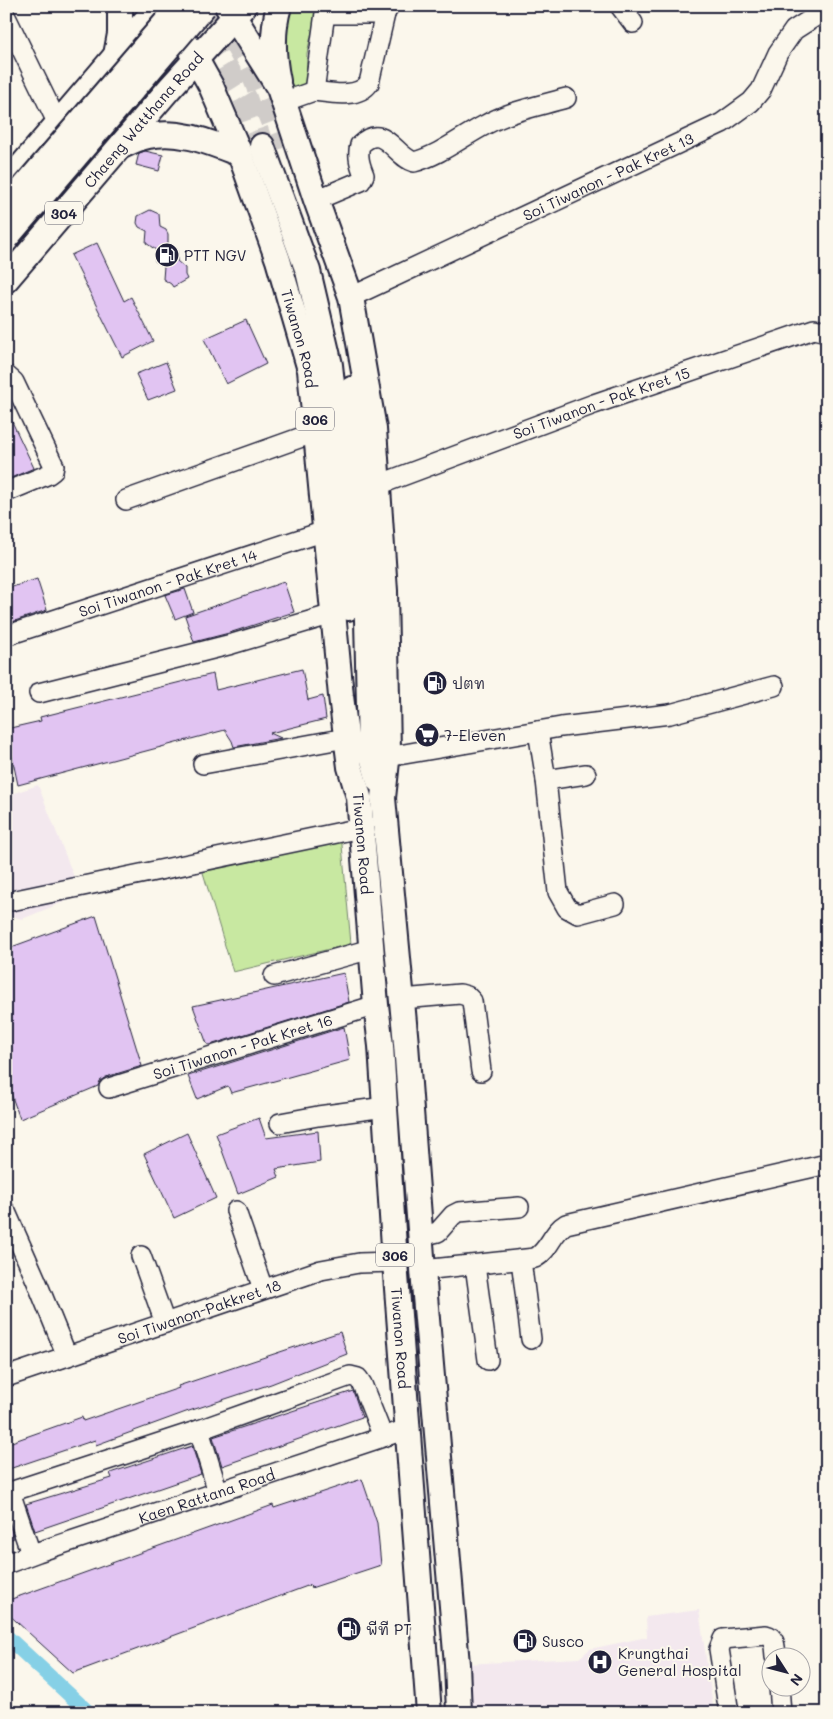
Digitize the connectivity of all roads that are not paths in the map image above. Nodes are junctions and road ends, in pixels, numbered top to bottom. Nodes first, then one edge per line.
1 (120, 6) edge
2 (160, 6) edge
3 (180, 6) edge
4 (204, 6) edge
5 (278, 6) edge
6 (620, 6) edge
7 (827, 9) edge
8 (235, 10) edge
9 (326, 10) edge
10 (387, 10) edge
11 (6, 17) edge
12 (633, 24) dead end
13 (116, 55) junction
14 (196, 59) junction
15 (314, 91) junction
16 (281, 95) junction
17 (566, 98) dead end
18 (58, 124) junction
19 (122, 146) junction
20 (240, 154) junction
21 (6, 184) edge
22 (316, 200) junction
23 (6, 208) edge
24 (6, 223) edge
25 (6, 238) edge
26 (23, 261) junction
27 (6, 280) edge
28 (351, 297) junction
29 (827, 332) edge
30 (6, 376) edge
31 (316, 432) junction
32 (378, 485) junction
33 (6, 492) edge
34 (126, 500) dead end
35 (325, 531) junction
36 (333, 614) junction
37 (8, 636) dead end
38 (774, 686) dead end
39 (39, 692) dead end
40 (538, 731) junction
41 (346, 738) junction
42 (387, 757) junction
43 (203, 764) dead end
44 (586, 774) dead end
45 (546, 780) junction
46 (359, 796) junction
47 (383, 798) junction
48 (361, 828) junction
49 (11, 901) dead end
50 (615, 904) dead end
51 (371, 949) junction
52 (274, 976) dead end
53 (402, 999) junction
54 (376, 1005) junction
55 (481, 1071) dead end
56 (109, 1088) dead end
57 (385, 1107) junction
58 (280, 1123) dead end
59 (827, 1164) edge
60 (519, 1207) dead end
61 (236, 1211) dead end
62 (6, 1212) edge
63 (421, 1236) junction
64 (141, 1256) dead end
65 (521, 1260) junction
66 (395, 1262) junction
67 (475, 1265) junction
68 (423, 1270) junction
69 (263, 1289) junction
70 (165, 1323) junction
71 (531, 1339) dead end
72 (67, 1356) junction
73 (488, 1360) dead end
74 (6, 1378) edge
75 (407, 1429) junction
76 (199, 1430) junction
77 (383, 1437) junction
78 (8, 1492) edge
79 (218, 1492) junction
80 (31, 1554) junction
81 (6, 1564) edge
82 (775, 1646) edge
83 (780, 1696) edge
84 (429, 1713) edge
85 (459, 1713) edge
86 (729, 1713) edge
87 (781, 1713) edge

1 - 13 main road
2 - 13 main road
2 - 14 main road, Tiwanon Road / 306
3 - 23 main road, bridge
4 - 25 main road, Chaeng Watthana Road, bridge
5 - 16 main road
6 - 12 street
7 - 28 street, Soi Tiwanon - Pak Kret 13
8 - 14 main road, Chaeng Watthana Road / 304
8 - 16 main road, Tiwanon Road / 306
9 - 10 street
9 - 15 street
10 - 15 street
11 - 18 street
13 - 18 main road
14 - 19 main road, Chaeng Watthana Road / 304
14 - 20 main road, Tiwanon Road / 306
15 - 16 street
16 - 22 main road, Tiwanon Road / 306
17 - 22 street
18 - 21 main road
19 - 20 main road
19 - 26 main road, Chaeng Watthana Road / 304
20 - 31 main road, Tiwanon Road / 306
22 - 28 main road, Tiwanon Road / 306
24 - 26 main road
26 - 27 main road, Chaeng Watthana Road / 304
28 - 32 main road, Tiwanon Road / 306
29 - 32 street, Soi Tiwanon - Pak Kret 15
30 - 33 street
31 - 34 street
31 - 35 main road, Tiwanon Road / 306
32 - 42 main road, Tiwanon Road / 306
35 - 36 main road, Tiwanon Road / 306
35 - 37 street, Soi Tiwanon - Pak Kret 14
36 - 39 street
36 - 41 main road, Tiwanon Road / 306
38 - 40 street
40 - 42 street
40 - 45 street
41 - 43 street
41 - 46 main road, Tiwanon Road / 306
42 - 47 main road, Tiwanon Road / 306
44 - 45 street
45 - 50 street
46 - 47 main road, 306
46 - 48 main road, Tiwanon Road / 306
47 - 53 main road, Tiwanon Road / 306
48 - 49 street
48 - 51 main road, Tiwanon Road / 306
51 - 52 street
51 - 54 main road, Tiwanon Road / 306
53 - 55 street
53 - 63 main road, Tiwanon Road / 306
54 - 56 street, Soi Tiwanon - Pak Kret 16
54 - 57 main road, Tiwanon Road / 306
57 - 58 street
57 - 66 main road, Tiwanon Road / 306
59 - 65 street
60 - 63 street
61 - 69 street
62 - 72 street
63 - 68 main road, Tiwanon Road / 306
64 - 70 street
65 - 67 street
65 - 71 street
66 - 69 street, Soi Tiwanon-Pakkret 18
66 - 75 main road, Tiwanon Road / 306
67 - 68 street
67 - 73 street
68 - 85 main road, Tiwanon Road / 306
69 - 70 street, Soi Tiwanon-Pakkret 18
70 - 72 street, Soi Tiwanon-Pakkret 18
72 - 74 street, Soi Tiwanon-Pakkret 18
75 - 77 street, Kaen Rattana Road
75 - 84 main road, Tiwanon Road / 306
76 - 77 street
76 - 78 street
76 - 79 street
77 - 79 street, Kaen Rattana Road
78 - 80 street
79 - 80 street, Kaen Rattana Road
80 - 81 street, Kaen Rattana Road
82 - 86 street
83 - 87 street

